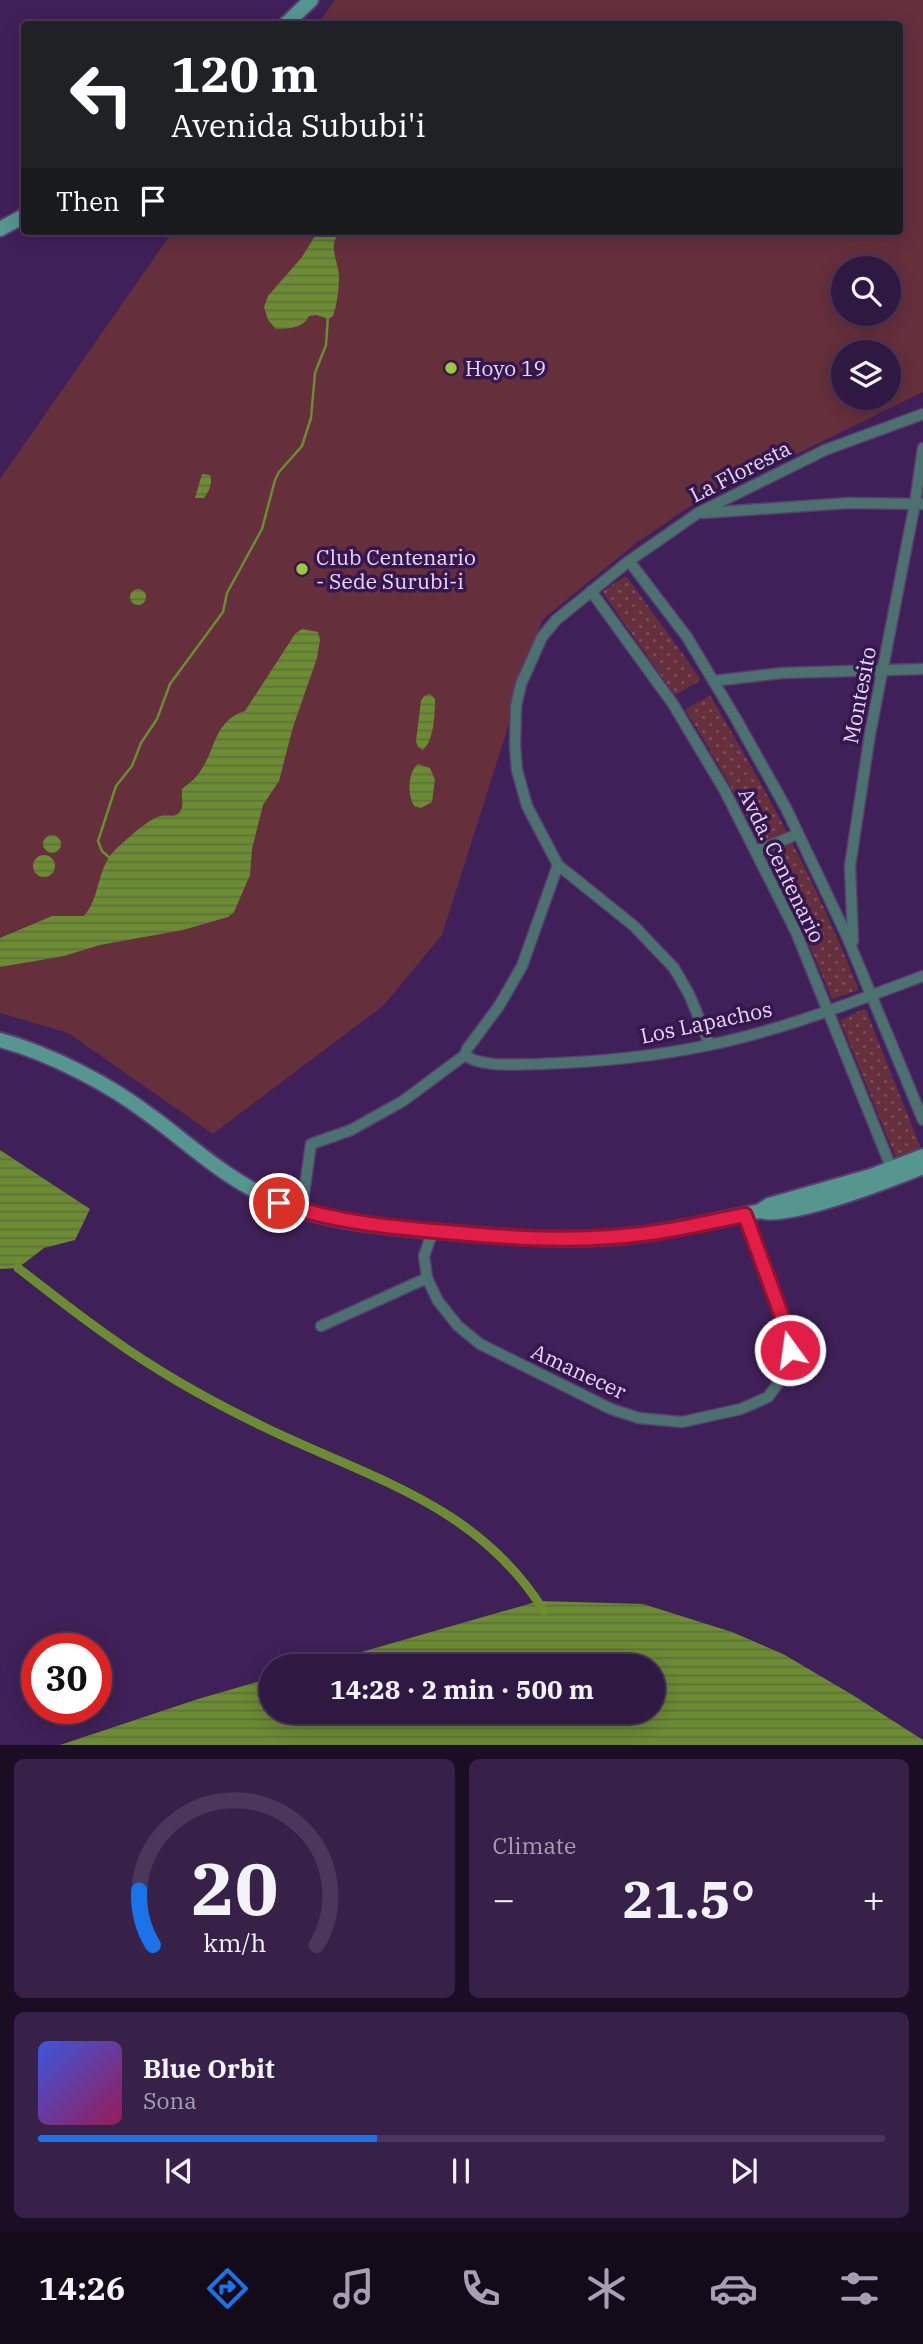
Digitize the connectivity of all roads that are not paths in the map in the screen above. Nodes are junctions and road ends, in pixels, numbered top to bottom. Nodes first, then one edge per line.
1 (311, 0) edge
2 (289, 21) edge
3 (21, 218) edge
4 (0, 229) edge
5 (923, 414) edge
6 (923, 448) edge
7 (919, 503) edge
8 (698, 513) junction
9 (629, 561) junction
10 (591, 591) junction
11 (883, 669) junction
12 (923, 669) edge
13 (713, 681) junction
14 (799, 834) junction
15 (756, 851) junction
16 (558, 865) junction
17 (853, 950) junction
18 (923, 976) edge
19 (873, 995) junction
20 (827, 1013) junction
21 (0, 1040) edge
22 (709, 1045) junction
23 (466, 1055) junction
24 (923, 1119) edge
25 (923, 1156) edge
26 (923, 1167) edge
27 (894, 1173) junction
28 (308, 1213) junction
29 (745, 1215) junction
30 (433, 1231) junction
31 (427, 1278) junction
32 (321, 1326) dead end

1 - 2 street
3 - 4 street
5 - 8 street, La Floresta
6 - 7 street, Montesito
7 - 8 street
7 - 11 street, Montesito
8 - 9 street, La Floresta
9 - 10 street, La Floresta
9 - 13 street, Avda. Centenario
10 - 15 street, Avda. Centenario
10 - 16 street, La Floresta
11 - 12 street
11 - 13 street
11 - 17 street, Montesito
13 - 14 street, Avda. Centenario
14 - 15 street
14 - 17 street, Avda. Centenario
15 - 20 street, Avda. Centenario
16 - 22 street
16 - 23 street
17 - 19 street, Avda. Centenario
18 - 19 street, Los Lapachos
19 - 20 street, Los Lapachos
19 - 24 street, Avda. Centenario
20 - 22 street, Los Lapachos
20 - 27 street, Avda. Centenario
21 - 28 street
22 - 23 street, Los Lapachos
23 - 28 street
25 - 27 street
26 - 27 street
27 - 29 street
28 - 30 street
29 - 30 street
29 - 31 street, Amanecer
30 - 31 street
31 - 32 street

